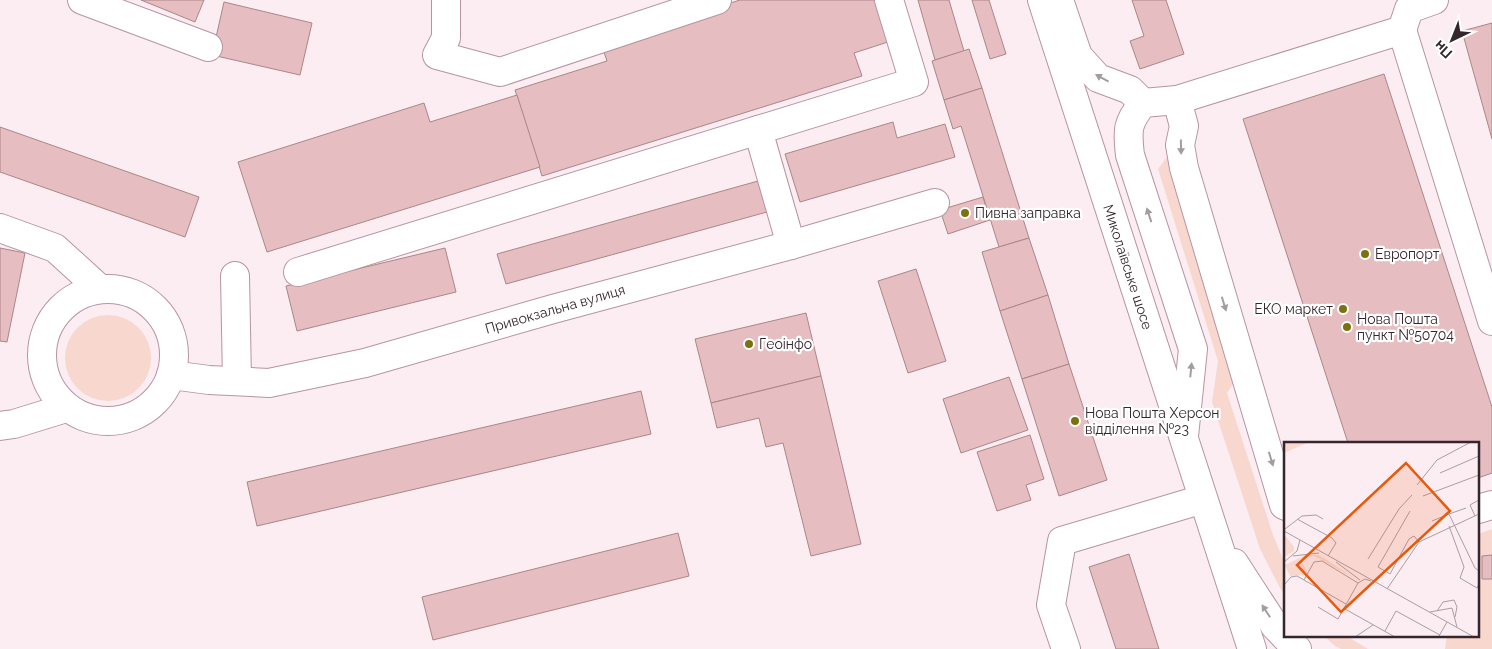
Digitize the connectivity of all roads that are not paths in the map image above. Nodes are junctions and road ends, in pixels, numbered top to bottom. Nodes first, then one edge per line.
1 (82, 0) edge
2 (446, 0) edge
3 (717, 0) edge
4 (889, 0) edge
5 (1042, 0) edge
6 (1059, 0) edge
7 (1434, 0) edge
8 (1402, 30) junction
9 (208, 47) dead end
10 (1177, 100) junction
11 (1143, 103) junction
12 (758, 130) junction
13 (935, 203) dead end
14 (0, 228) edge
15 (790, 245) junction
16 (298, 272) dead end
17 (235, 276) dead end
18 (99, 288) junction
19 (1492, 321) edge
20 (171, 375) junction
21 (237, 381) junction
22 (66, 408) junction
23 (0, 426) edge
24 (1184, 436) junction
25 (1203, 499) junction
26 (1284, 502) edge
27 (1216, 535) junction
28 (1284, 635) edge
29 (1285, 636) edge
30 (1066, 649) edge
31 (1252, 649) edge
32 (1297, 649) edge

1 - 9 street
2 - 3 street
4 - 12 street
5 - 24 street, Миколаївське шосе
11 -> 6 street
7 - 8 street
8 - 10 street
8 - 19 street
10 - 11 street
10 -> 26 street
24 -> 11 street
12 - 15 street
12 - 16 street
13 - 15 street, Привокзальна вулиця
14 - 18 street
15 - 21 street, Привокзальна вулиця
17 - 21 street
18 - 20 street
18 - 22 street
20 - 21 street, Привокзальна вулиця
20 - 22 street
22 - 23 street
24 - 25 street, Миколаївське шосе
25 - 27 street, Миколаївське шосе
25 - 30 street
28 -> 27 street, Миколаївське шосе
27 - 31 street, Миколаївське шосе
32 -> 29 street, Миколаївське шосе

